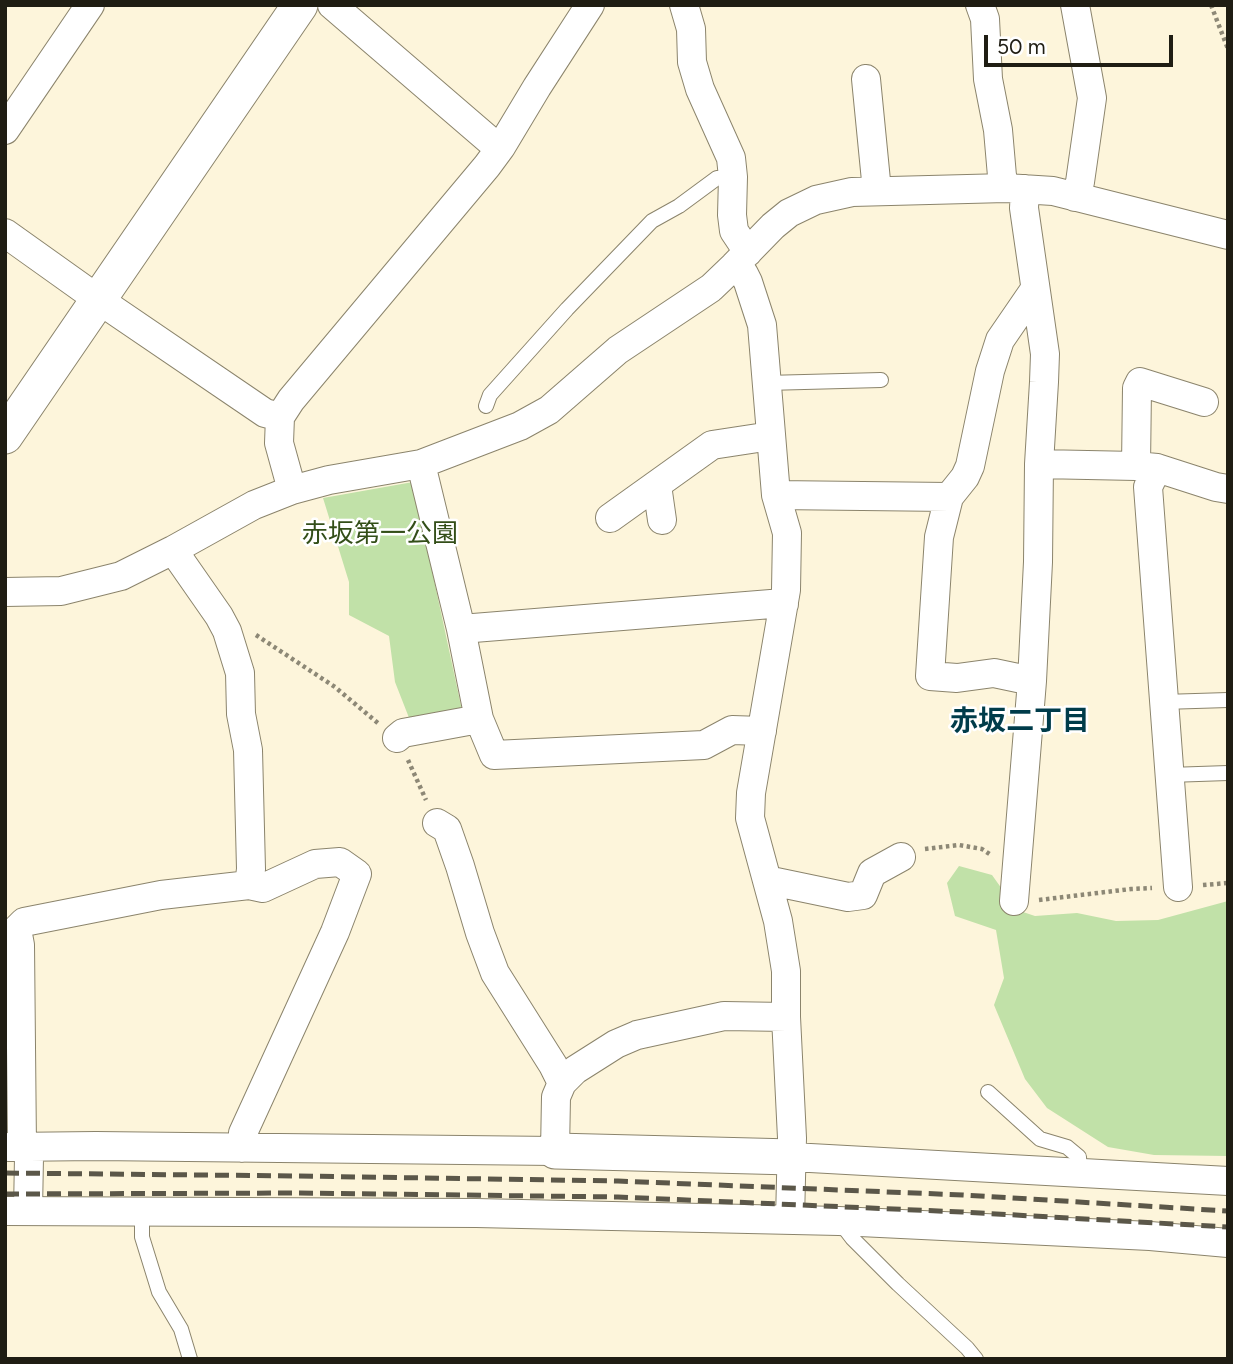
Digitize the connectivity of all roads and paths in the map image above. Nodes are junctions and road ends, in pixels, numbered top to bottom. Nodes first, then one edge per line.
1 (90, 5) edge
2 (300, 5) edge
3 (332, 5) edge
4 (590, 5) edge
5 (684, 5) edge
6 (979, 5) edge
7 (1075, 5) edge
8 (1211, 5) edge
9 (1228, 49) edge
10 (866, 79) dead end
11 (5, 130) edge
12 (501, 147) junction
13 (733, 177) junction
14 (1016, 189) junction
15 (877, 191) junction
16 (1075, 197) junction
17 (5, 233) edge
18 (1228, 235) edge
19 (741, 259) junction
20 (1035, 289) junction
21 (99, 300) junction
22 (881, 380) dead end
23 (766, 383) junction
24 (1204, 402) dead end
25 (486, 406) dead end
26 (280, 417) junction
27 (5, 436) edge
28 (771, 436) junction
29 (421, 464) junction
30 (1039, 464) junction
31 (1146, 467) junction
32 (657, 485) junction
33 (292, 489) junction
34 (1228, 489) edge
35 (776, 495) junction
36 (949, 497) junction
37 (610, 518) dead end
38 (662, 520) dead end
39 (173, 550) junction
40 (5, 592) edge
41 (784, 604) junction
42 (219, 616) junction
43 (461, 629) junction
44 (1032, 681) junction
45 (1228, 700) edge
46 (1163, 702) junction
47 (479, 719) junction
48 (762, 731) junction
49 (397, 738) junction
50 (1228, 773) edge
51 (1169, 775) junction
52 (437, 823) joint
53 (901, 856) joint
54 (1017, 868) junction
55 (768, 882) junction
56 (1228, 883) edge
57 (249, 885) junction
58 (1178, 887) junction
59 (1014, 901) joint
60 (13, 1015) edge
61 (786, 1017) junction
62 (562, 1083) junction
63 (988, 1092) dead end
64 (13, 1098) edge
65 (14, 1147) edge
66 (242, 1147) junction
67 (555, 1151) junction
68 (792, 1157) junction
69 (1080, 1173) junction
70 (1228, 1181) edge
71 (17, 1211) edge
72 (142, 1211) junction
73 (790, 1220) junction
74 (839, 1221) junction
75 (1228, 1242) edge
76 (190, 1359) edge
77 (976, 1359) edge

1 - 11 street
2 - 21 street
3 - 12 street
4 - 12 street
5 - 13 street
6 - 14 street
7 - 16 street
8 - 9 path
10 - 15 street
12 - 26 street
13 - 19 street
13 - 25 lane
14 - 15 street
14 - 16 street
14 - 20 street
15 - 19 street
16 - 18 street
17 - 21 street
19 - 23 street
19 - 29 street
20 - 30 street
20 - 36 street
21 - 26 street
21 - 27 street
22 - 23 lane
23 - 28 street
24 - 31 street
26 - 33 street
28 - 32 street
28 - 35 street
29 - 33 street
29 - 43 street
30 - 31 street
30 - 44 street
31 - 34 street
31 - 46 street
32 - 37 street
32 - 38 street
33 - 39 street
35 - 36 street
35 - 41 street
36 - 44 street
39 - 40 street
39 - 42 street
41 - 43 street
41 - 48 street
42 - 49 path
42 - 57 street
43 - 47 street
44 - 54 street
45 - 46 lane
46 - 51 street
47 - 48 street
47 - 49 street
48 - 55 street
49 - 52 path
50 - 51 lane
51 - 58 street
52 - 62 street
53 - 54 path
53 - 55 street
54 - 59 street
55 - 61 street
56 - 58 path
57 - 60 street
57 - 66 street
58 - 59 path
60 - 64 street
61 - 62 street
61 - 68 street
62 - 67 street
63 - 69 lane
64 - 65 street
65 - 66 street
65 - 71 street
66 - 67 street
67 - 68 street
68 - 69 street
68 - 73 street
69 - 70 street
71 - 72 street
72 - 73 street
72 - 76 lane
73 - 74 street
74 - 75 street
74 - 77 lane

